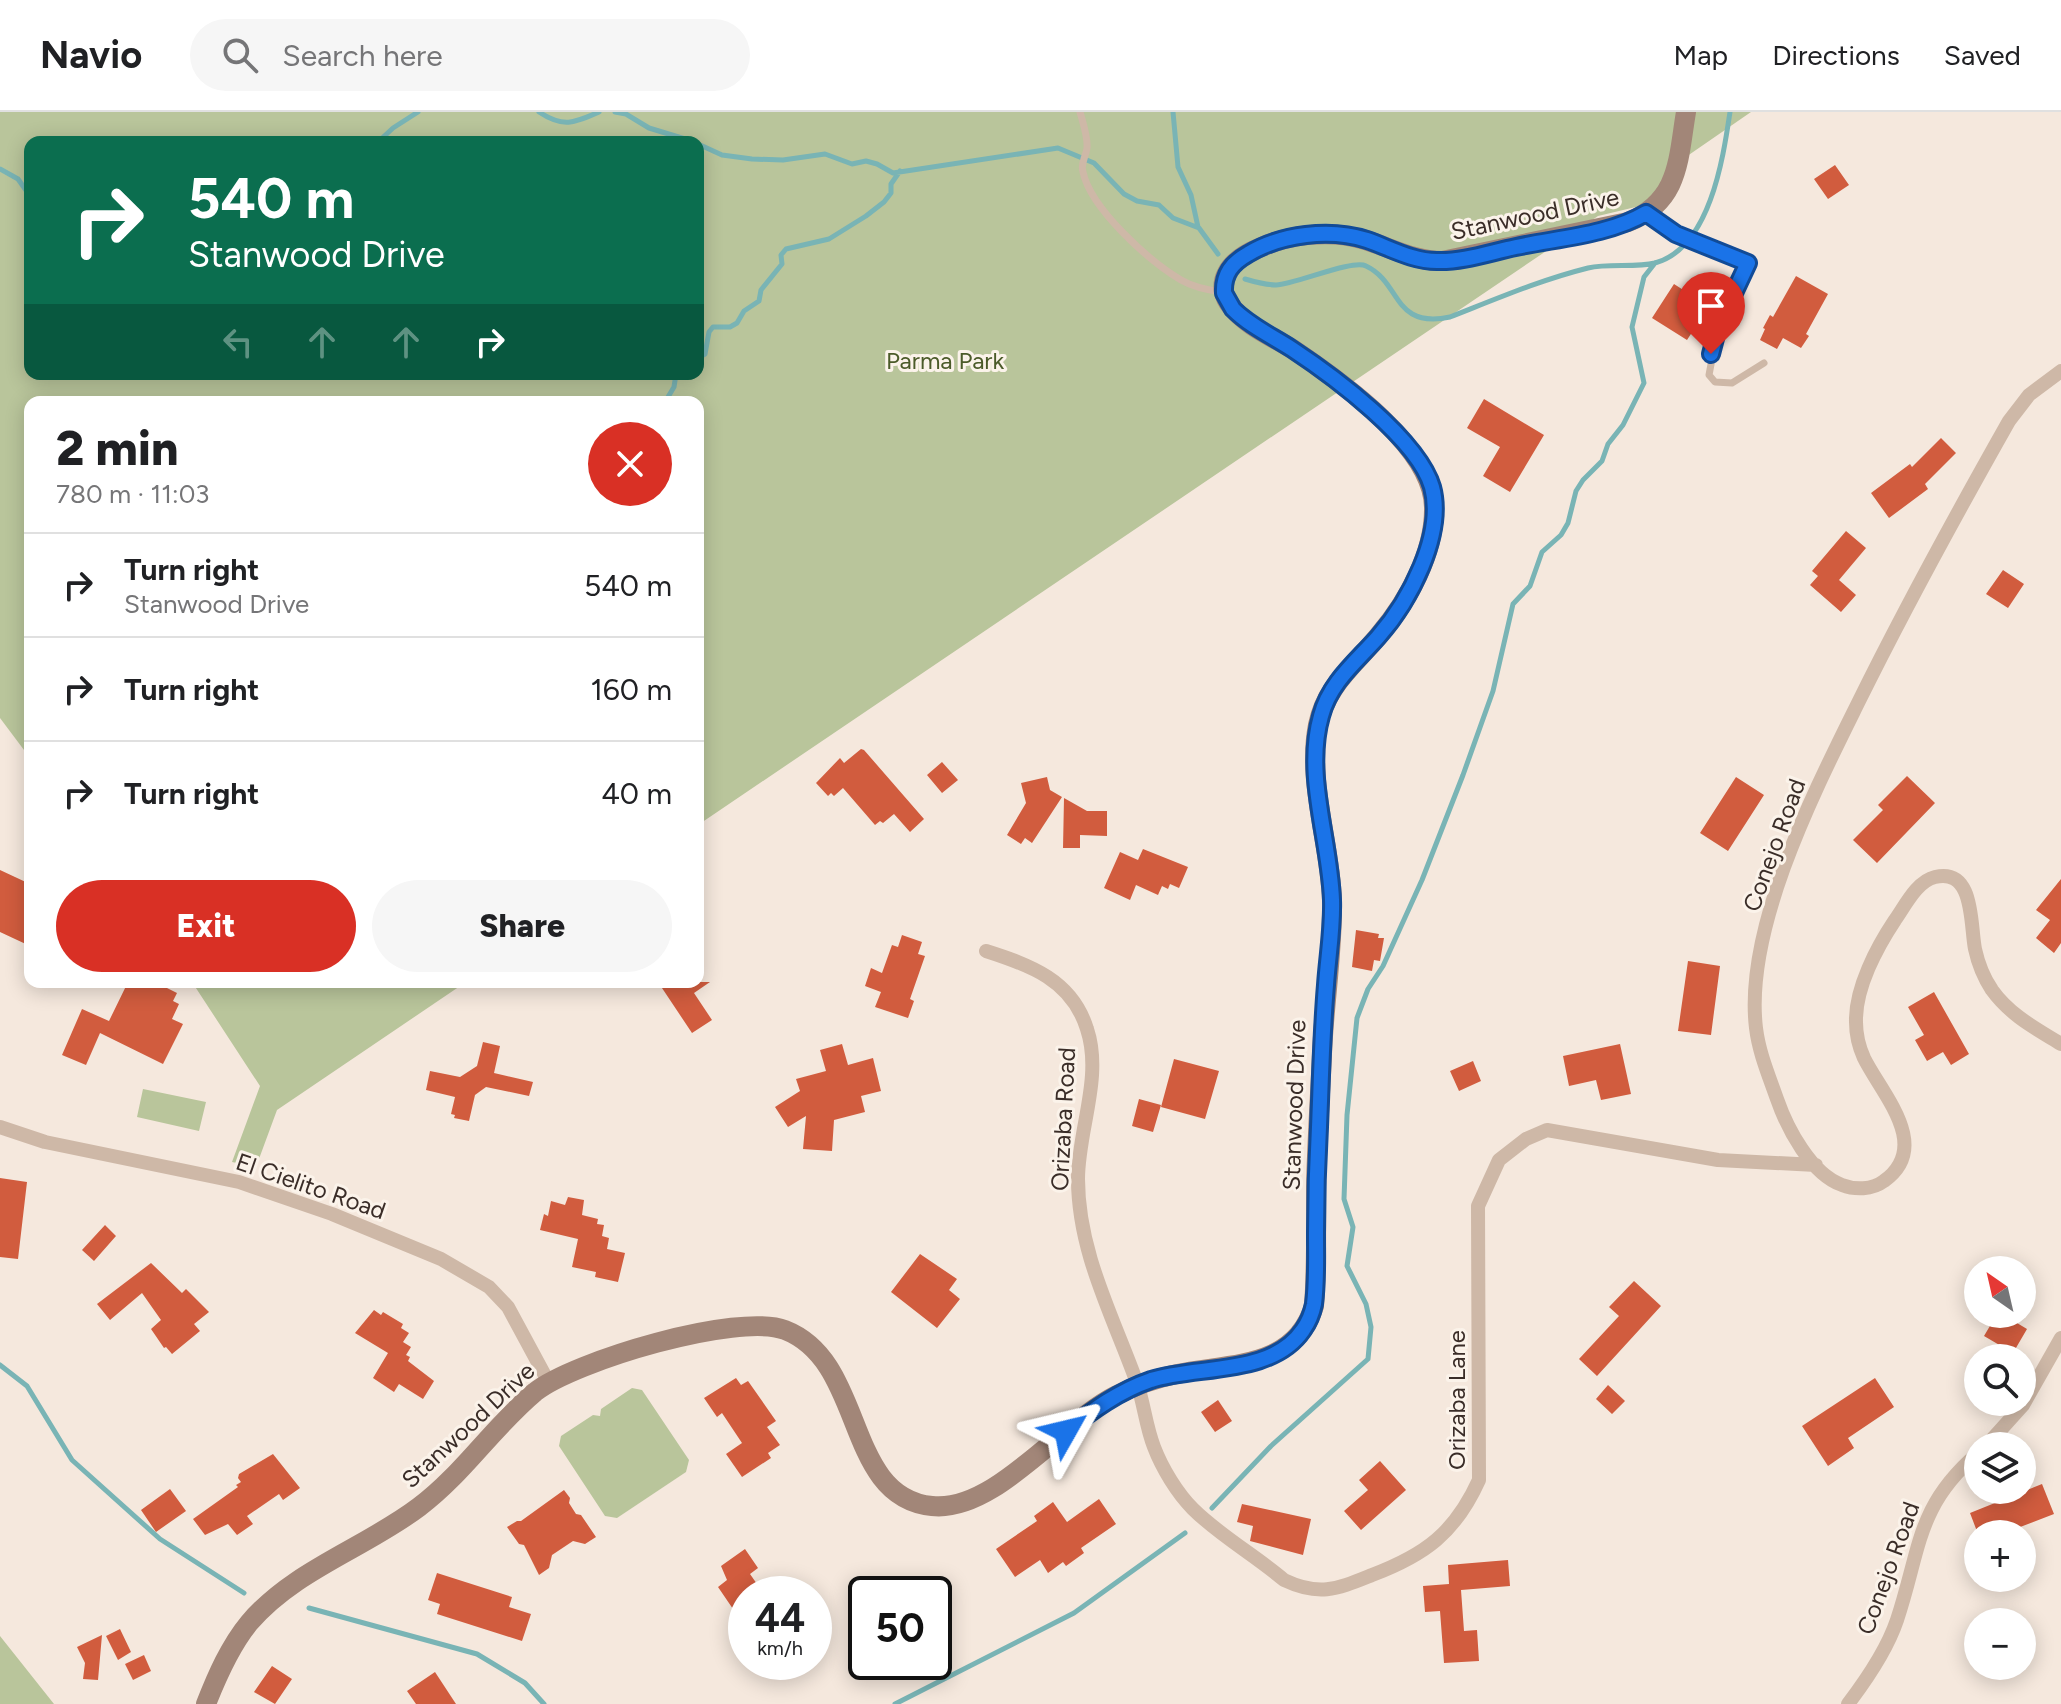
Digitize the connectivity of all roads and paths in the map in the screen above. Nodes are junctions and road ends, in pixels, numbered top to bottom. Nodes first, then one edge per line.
1 (1080, 112) edge
2 (1686, 112) edge
3 (1646, 213) junction
4 (1224, 293) junction
5 (1764, 363) dead end
6 (2061, 371) edge
7 (986, 951) dead end
8 (2061, 1044) edge
9 (0, 1127) edge
10 (1816, 1165) junction
11 (2061, 1338) edge
12 (549, 1383) junction
13 (1138, 1385) junction
14 (1999, 1432) edge
15 (1964, 1465) edge
16 (206, 1704) edge
17 (1848, 1704) edge

1 - 4 lane
2 - 3 main road, Stanwood Drive
3 - 4 main road, Stanwood Drive
3 - 5 lane
4 - 13 main road, Stanwood Drive
6 - 10 street, Conejo Road
7 - 13 street, Orizaba Road
8 - 10 street, Conejo Road
9 - 12 street, El Cielito Road
10 - 13 street, Orizaba Lane
11 - 14 street
12 - 13 main road, Stanwood Drive
12 - 16 main road, Stanwood Drive
15 - 17 street, Conejo Road

